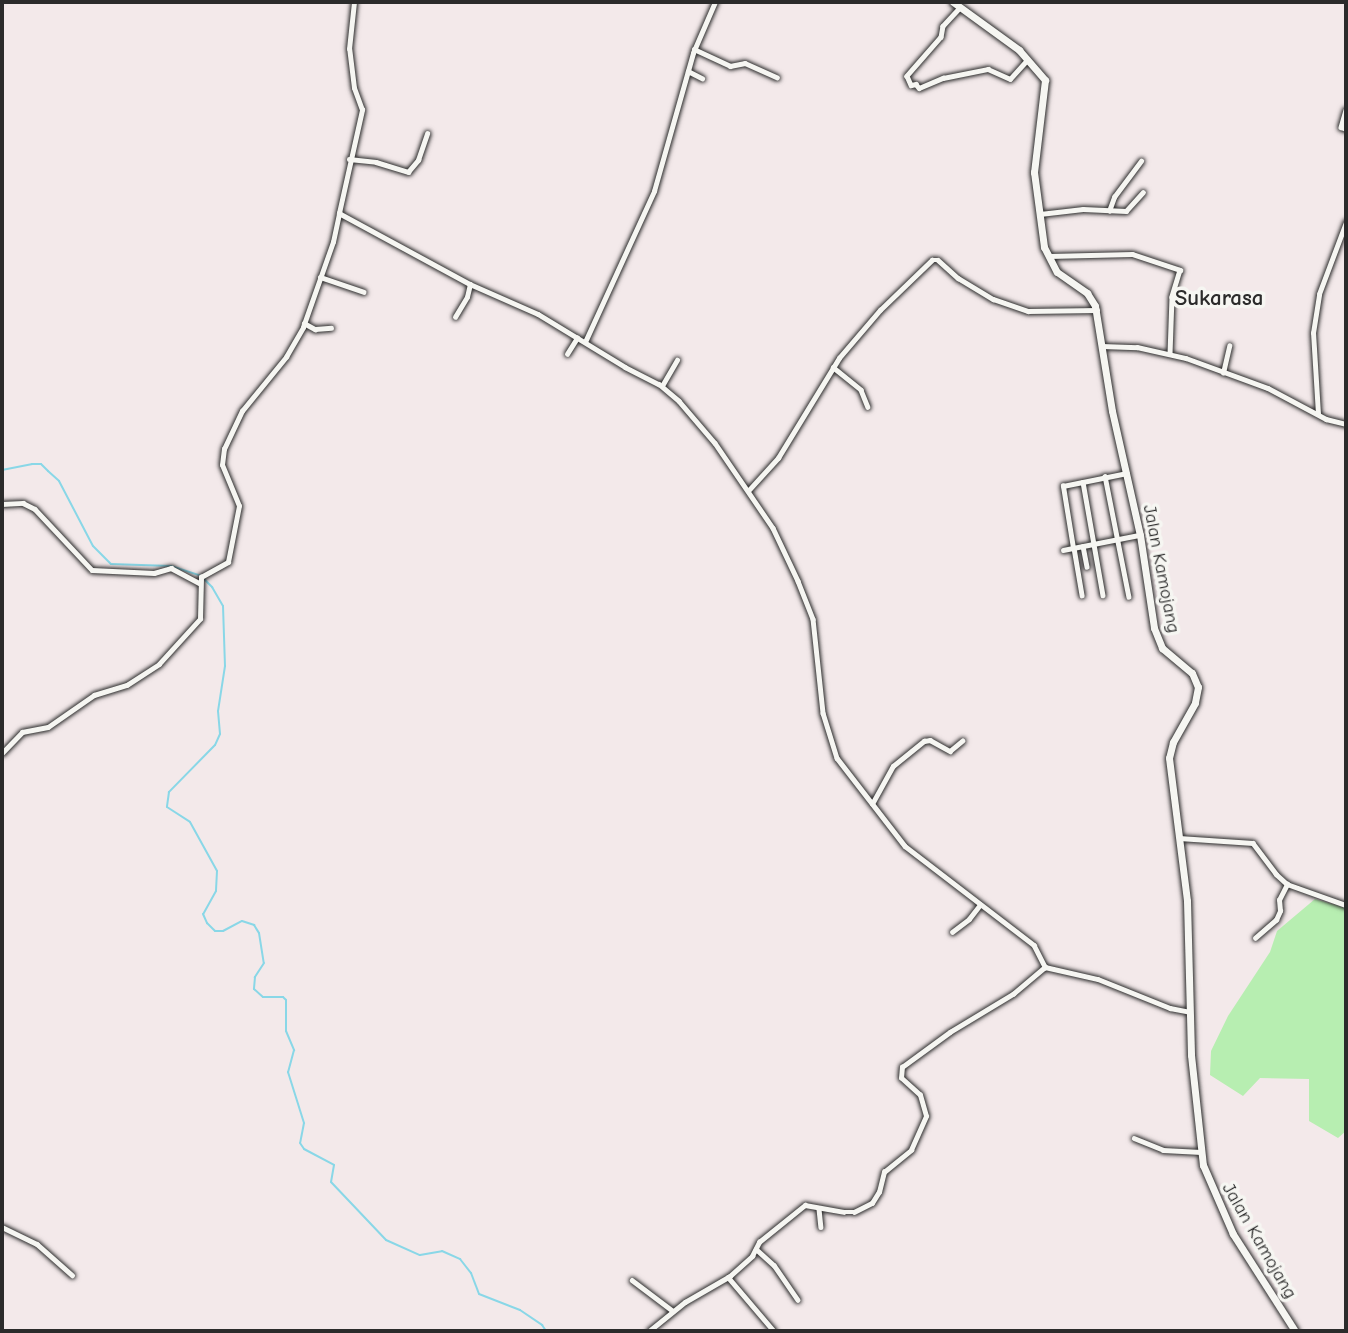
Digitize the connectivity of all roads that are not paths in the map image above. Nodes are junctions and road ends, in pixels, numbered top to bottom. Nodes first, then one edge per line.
1 (354, 2) edge
2 (715, 2) edge
3 (953, 2) edge
4 (961, 8) junction
5 (694, 49) junction
6 (1027, 59) junction
7 (688, 71) junction
8 (778, 77) dead end
9 (702, 78) dead end
10 (1346, 110) edge
11 (1346, 129) edge
12 (427, 134) dead end
13 (349, 159) junction
14 (1141, 161) dead end
15 (1143, 192) dead end
16 (1109, 211) junction
17 (340, 213) junction
18 (1040, 215) junction
19 (1346, 222) edge
20 (1048, 256) junction
21 (320, 277) junction
22 (470, 284) junction
23 (364, 292) dead end
24 (1097, 310) junction
25 (455, 317) dead end
26 (304, 323) junction
27 (331, 328) dead end
28 (578, 338) junction
29 (585, 342) junction
30 (1102, 346) junction
31 (1229, 346) dead end
32 (568, 354) dead end
33 (1170, 354) junction
34 (677, 360) dead end
35 (833, 367) junction
36 (1223, 373) junction
37 (662, 386) junction
38 (868, 407) dead end
39 (1318, 415) junction
40 (1346, 424) edge
41 (1127, 473) junction
42 (1105, 477) junction
43 (1083, 482) junction
44 (748, 491) junction
45 (2, 504) edge
46 (1140, 535) junction
47 (1118, 537) junction
48 (1095, 543) junction
49 (1083, 546) junction
50 (1074, 548) junction
51 (1063, 550) dead end
52 (1087, 567) dead end
53 (200, 580) junction
54 (1082, 595) dead end
55 (1103, 595) dead end
56 (1129, 597) dead end
57 (962, 741) dead end
58 (2, 753) edge
59 (872, 804) junction
60 (1178, 838) junction
61 (1287, 884) junction
62 (980, 905) junction
63 (1346, 905) edge
64 (952, 932) dead end
65 (1255, 938) dead end
66 (1045, 967) junction
67 (1191, 1012) junction
68 (1134, 1138) dead end
69 (1200, 1152) junction
70 (819, 1209) junction
71 (2, 1227) edge
72 (821, 1227) dead end
73 (756, 1249) junction
74 (72, 1275) dead end
75 (728, 1278) junction
76 (632, 1280) dead end
77 (798, 1300) dead end
78 (673, 1311) junction
79 (649, 1331) edge
80 (774, 1331) edge
81 (1296, 1331) edge

1 - 13 street
2 - 5 street
3 - 4 main road
4 - 6 main road
4 - 6 street
5 - 7 street
5 - 8 street
6 - 18 main road
7 - 9 street
7 - 29 street
10 - 11 street
12 - 13 street
13 - 17 street
14 - 16 street
15 - 16 street
16 - 18 street
17 - 21 street
17 - 22 street
18 - 20 main road
19 - 39 street
20 - 24 main road
20 - 33 street
21 - 23 street
21 - 26 street
22 - 25 street
22 - 28 street
24 - 30 main road, Jalan Kamojang
24 - 35 street
26 - 27 street
26 - 53 street
28 - 29 street
28 - 32 street
29 - 37 street
30 - 33 street
30 - 41 main road, Jalan Kamojang
31 - 36 street
33 - 36 street
34 - 37 street
35 - 38 street
35 - 44 street
36 - 39 street
37 - 44 street
39 - 40 street
41 - 42 street
41 - 46 main road, Jalan Kamojang
42 - 43 street
42 - 47 street
43 - 48 street
43 - 50 street
44 - 59 street
45 - 53 street
46 - 47 street
46 - 60 main road, Jalan Kamojang
47 - 48 street
47 - 56 street
48 - 49 street
48 - 55 street
49 - 50 street
49 - 52 street
50 - 51 street
50 - 54 street
53 - 58 street
57 - 59 street
59 - 62 street
60 - 61 street
60 - 67 main road, Jalan Kamojang
61 - 63 street
61 - 65 street
62 - 64 street
62 - 66 street
66 - 67 street
66 - 70 street
67 - 69 main road, Jalan Kamojang
68 - 69 street
69 - 81 main road, Jalan Kamojang
70 - 72 street
70 - 73 street
71 - 74 street
73 - 75 street
73 - 77 street
75 - 78 street
75 - 80 street
76 - 78 street
78 - 79 street

